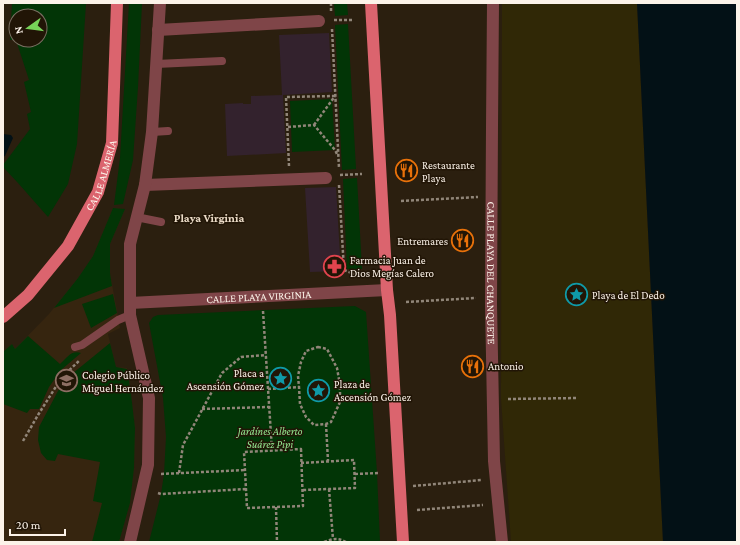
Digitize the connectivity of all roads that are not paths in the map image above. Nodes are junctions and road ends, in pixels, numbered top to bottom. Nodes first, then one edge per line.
1 (117, 3) edge
2 (160, 3) edge
3 (370, 3) edge
4 (494, 3) edge
5 (319, 21) dead end
6 (158, 30) junction
7 (222, 61) dead end
8 (156, 64) junction
9 (168, 131) dead end
10 (152, 132) junction
11 (326, 178) dead end
12 (145, 185) junction
13 (136, 217) junction
14 (161, 222) dead end
15 (387, 290) junction
16 (130, 303) junction
17 (130, 315) junction
18 (3, 317) edge
19 (75, 347) dead end
20 (130, 542) edge
21 (403, 542) edge
22 (502, 542) edge

1 - 18 main road, CALLE ALMERÍA
2 - 6 street
3 - 15 main road
4 - 22 street, CALLE PLAYA DEL CHANQUETE
5 - 6 street
6 - 8 street
7 - 8 lane
8 - 10 street
9 - 10 lane
10 - 12 street
11 - 12 street
12 - 13 street
13 - 14 lane
13 - 16 street
15 - 16 street, CALLE PLAYA VIRGINIA
15 - 21 main road
16 - 17 street
17 - 19 lane
17 - 20 street

